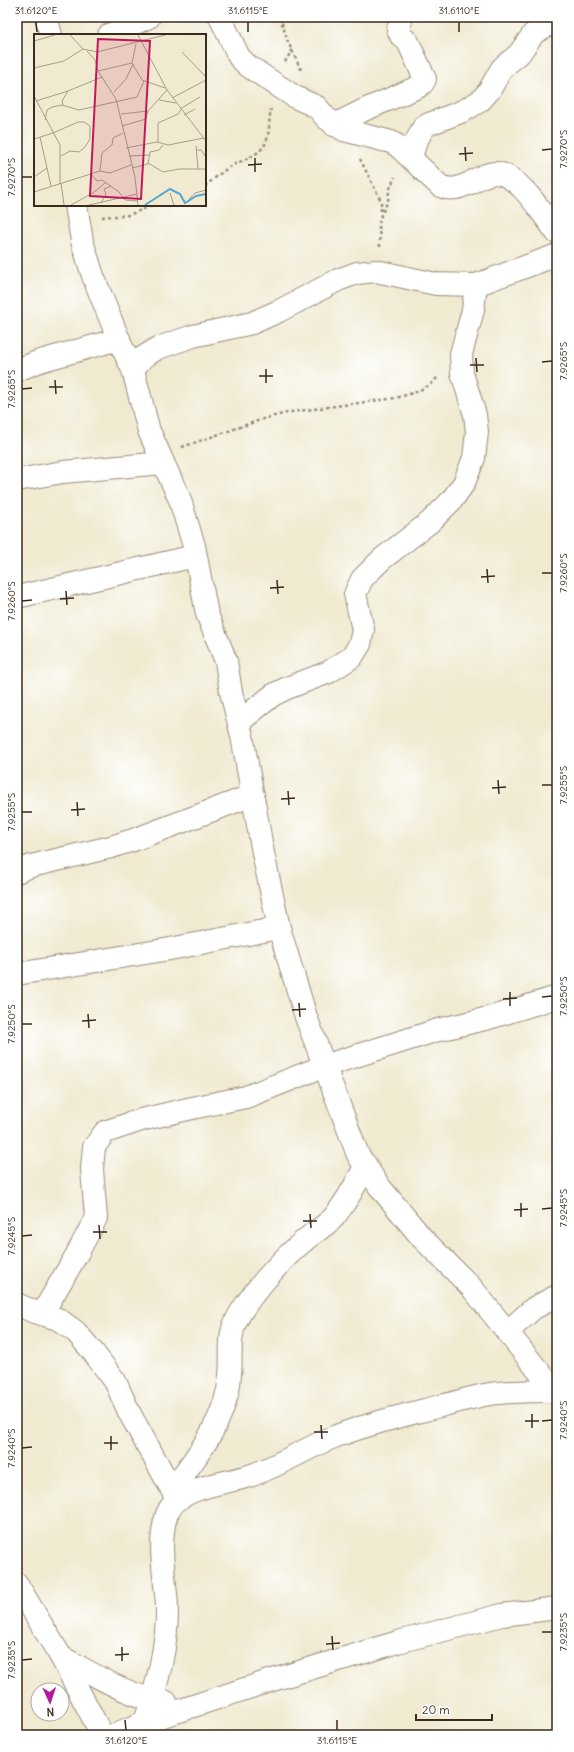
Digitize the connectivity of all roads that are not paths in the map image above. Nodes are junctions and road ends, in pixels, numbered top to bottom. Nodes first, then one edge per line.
1 (46, 17) edge
2 (149, 17) edge
3 (220, 17) edge
4 (402, 17) edge
5 (557, 20) edge
6 (51, 34) edge
7 (111, 34) edge
8 (339, 128) junction
9 (410, 158) junction
10 (77, 212) edge
11 (557, 233) edge
12 (557, 255) edge
13 (476, 285) junction
14 (119, 339) junction
15 (17, 370) edge
16 (133, 370) junction
17 (161, 459) junction
18 (17, 480) edge
19 (195, 556) junction
20 (17, 597) edge
21 (239, 722) junction
22 (253, 795) junction
23 (17, 872) edge
24 (279, 928) junction
25 (17, 974) edge
26 (557, 997) edge
27 (324, 1066) junction
28 (366, 1165) junction
29 (557, 1296) edge
30 (17, 1304) edge
31 (42, 1314) junction
32 (507, 1332) junction
33 (556, 1392) edge
34 (175, 1494) junction
35 (17, 1584) edge
36 (557, 1608) edge
37 (61, 1657) junction
38 (152, 1700) junction
39 (196, 1706) junction
40 (145, 1722) junction
41 (102, 1735) edge
42 (113, 1735) edge

1 - 6 street
2 - 7 street
3 - 8 street
4 - 8 street
5 - 9 street
8 - 9 street
9 - 11 street
10 - 14 street
12 - 13 street
13 - 16 street
13 - 21 street
14 - 15 street
14 - 16 street
16 - 17 street
17 - 18 street
17 - 19 street
19 - 20 street
19 - 21 street
21 - 22 street
22 - 23 street
22 - 24 street
24 - 25 street
24 - 27 street
26 - 27 street
27 - 28 street
27 - 31 street
28 - 32 street
28 - 34 street
29 - 32 street
30 - 31 street
31 - 34 street
32 - 33 street
33 - 34 street
34 - 38 street
35 - 37 street
36 - 39 street
37 - 38 street
37 - 41 street
38 - 39 street
38 - 40 street
39 - 40 street
40 - 42 street

